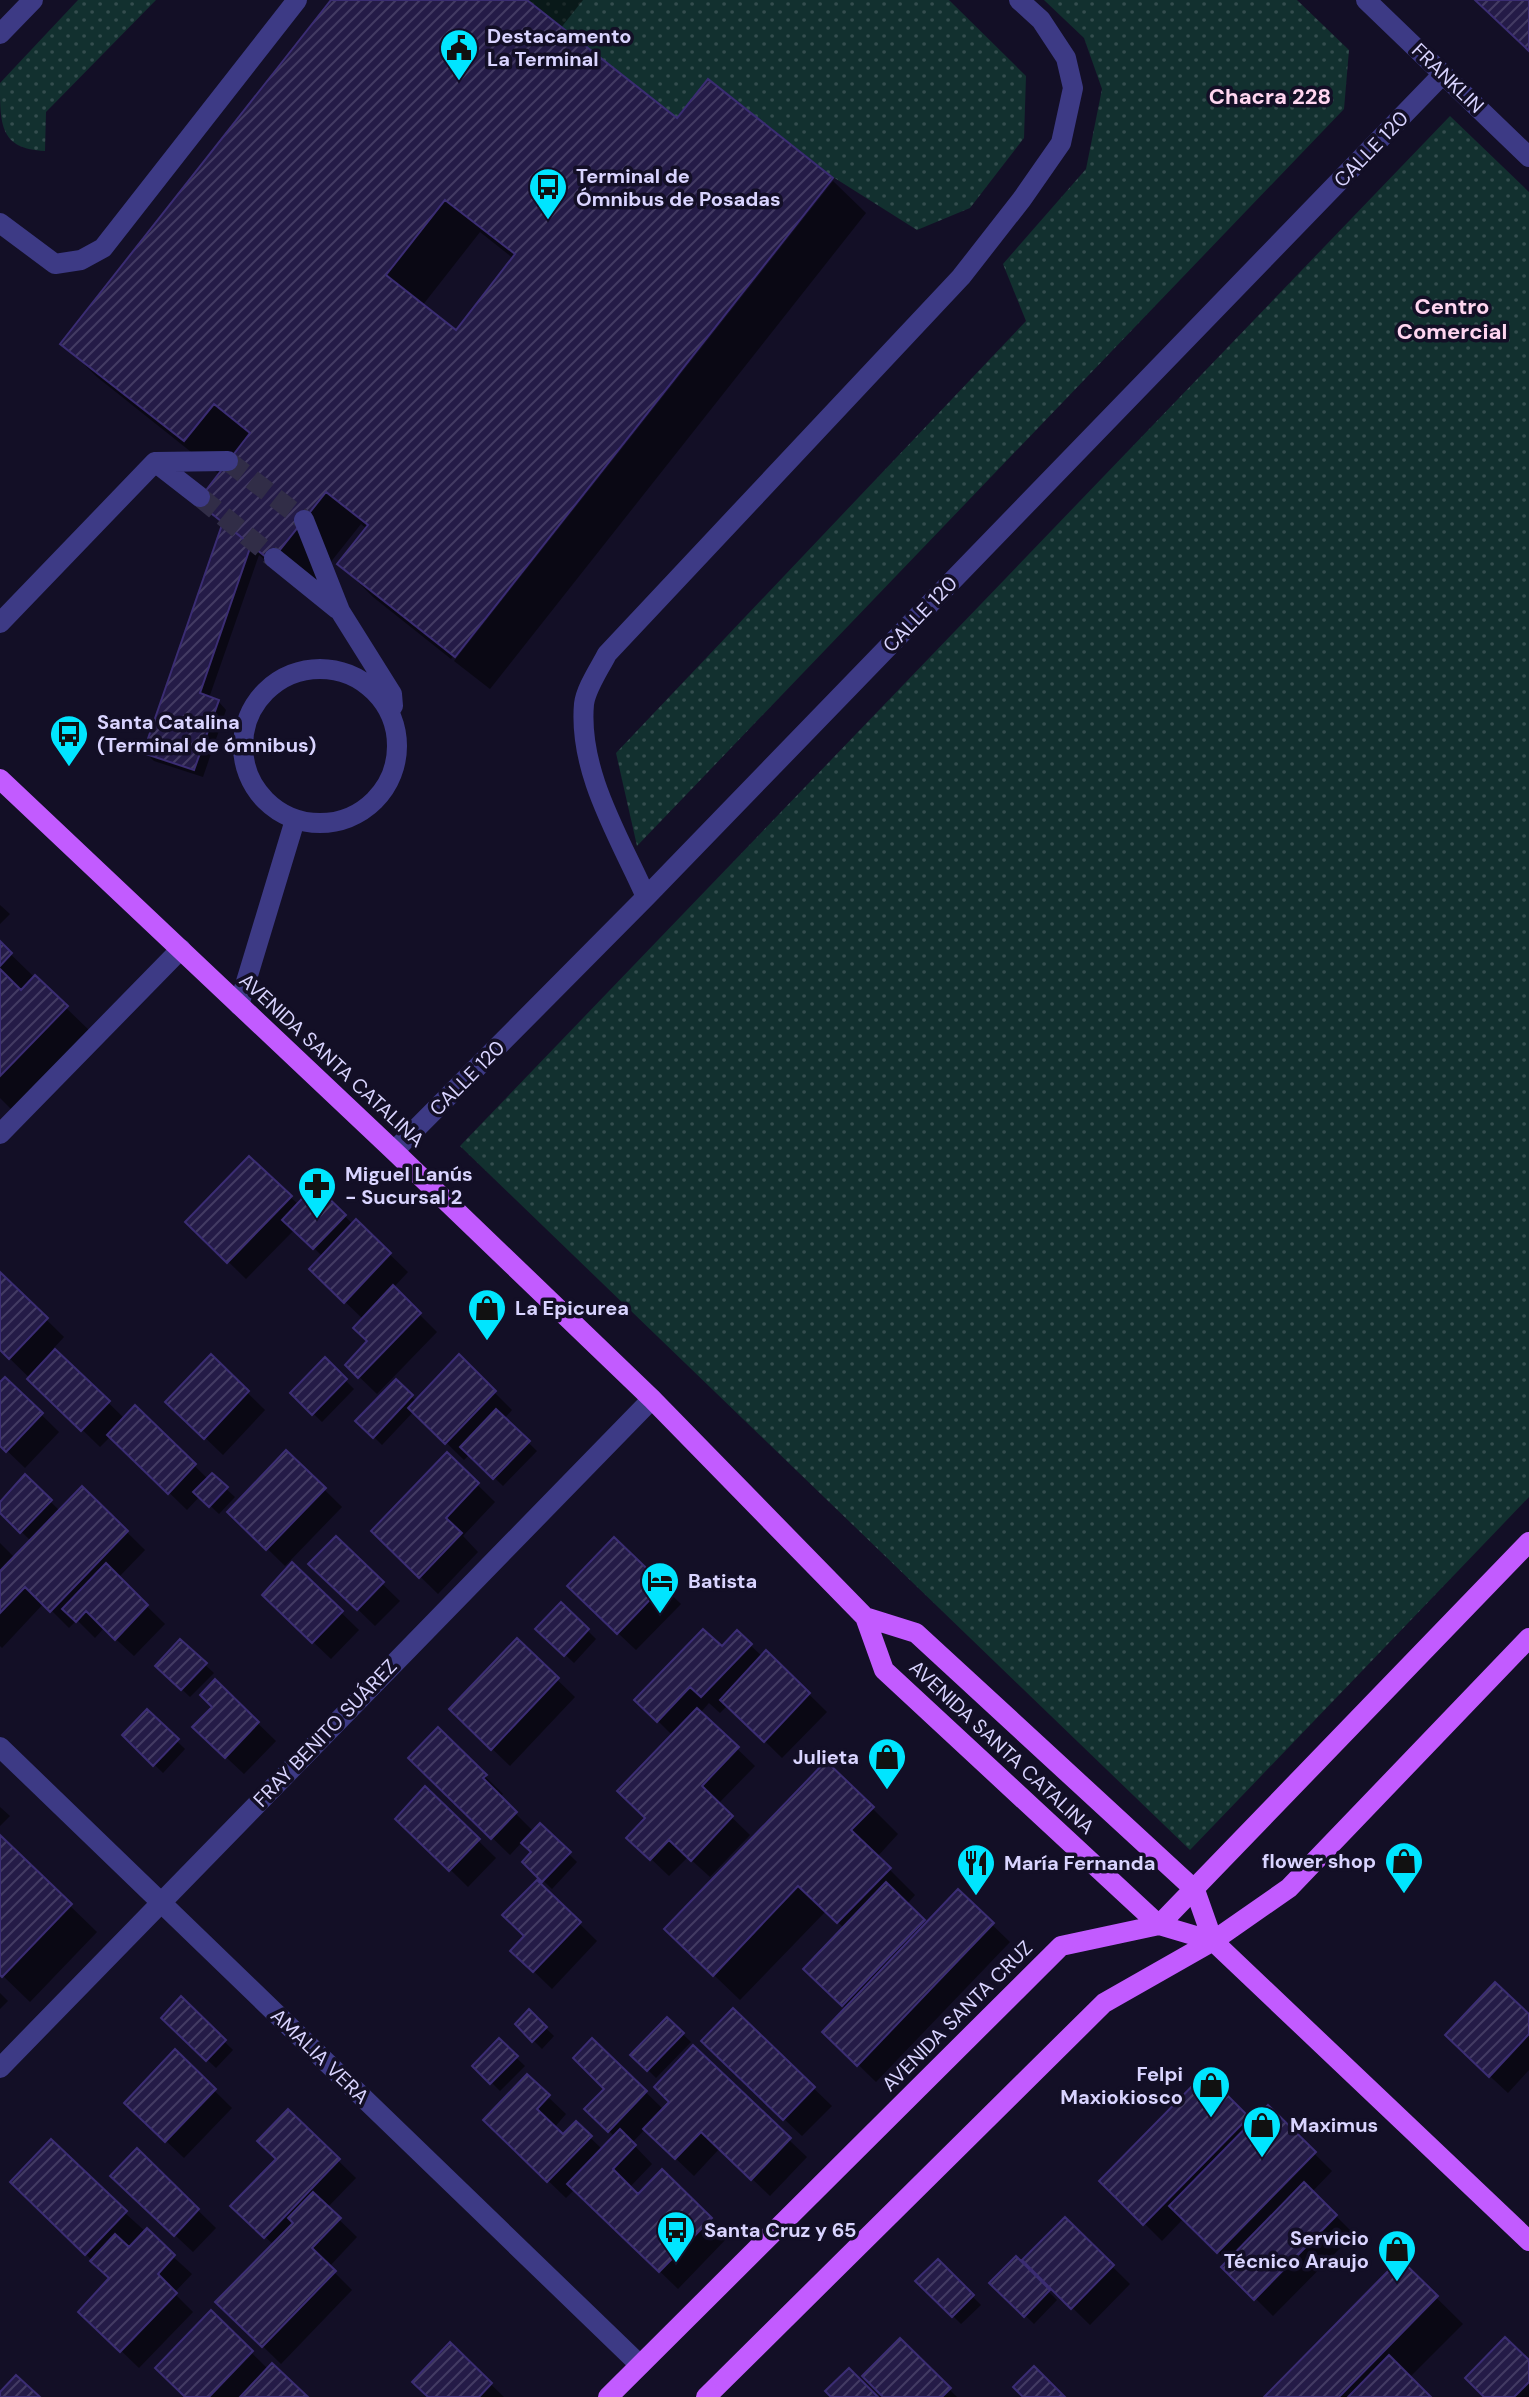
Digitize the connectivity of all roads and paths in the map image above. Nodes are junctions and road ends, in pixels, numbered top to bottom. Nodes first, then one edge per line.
1 (33, 0) edge
2 (297, 0) edge
3 (1019, 0) edge
4 (1366, 0) edge
5 (0, 34) edge
6 (1443, 74) junction
7 (1529, 157) edge
8 (0, 223) edge
9 (228, 461) tunnel mouth
10 (155, 462) junction
11 (200, 497) tunnel mouth
12 (304, 520) tunnel mouth
13 (274, 558) tunnel mouth
14 (340, 611) junction
15 (0, 623) edge
16 (395, 726) junction
17 (0, 779) edge
18 (295, 820) junction
19 (646, 897) junction
20 (181, 949) junction
21 (239, 1005) junction
22 (0, 1134) edge
23 (394, 1151) junction
24 (652, 1399) junction
25 (1529, 1542) edge
26 (865, 1617) junction
27 (1529, 1638) edge
28 (0, 1747) edge
29 (1195, 1890) junction
30 (160, 1902) junction
31 (1159, 1925) junction
32 (1213, 1941) junction
33 (0, 2068) edge
34 (1529, 2241) edge
35 (640, 2365) junction
36 (707, 2396) edge
37 (608, 2397) edge

1 - 5 street
2 - 8 street
3 - 19 street
4 - 6 street, FRANKLIN
6 - 7 street, FRANKLIN
6 - 19 street, CALLE 120
9 - 10 street
10 - 11 street
10 - 15 street
12 - 14 street
13 - 14 street
14 - 16 street
16 - 18 street
16 - 18 street
17 - 20 main road, AVENIDA SANTA CATALINA
18 - 21 street
19 - 23 street, CALLE 120
20 - 21 main road, AVENIDA SANTA CATALINA
20 - 22 street
21 - 23 main road, AVENIDA SANTA CATALINA
23 - 24 main road, AVENIDA SANTA CATALINA
24 - 26 main road, AVENIDA SANTA CATALINA
24 - 30 street, FRAY BENITO SUÁREZ
25 - 29 main road
26 - 29 main road, AVENIDA SANTA CATALINA
26 - 31 main road, AVENIDA SANTA CATALINA
27 - 32 main road
28 - 30 street, AMALIA VERA
29 - 31 main road
29 - 32 main road, AVENIDA SANTA CATALINA
30 - 33 street, FRAY BENITO SUÁREZ
30 - 35 street, AMALIA VERA
31 - 32 main road, AVENIDA SANTA CATALINA
31 - 35 main road, AVENIDA SANTA CRUZ
32 - 34 main road, AVENIDA SANTA CATALINA
32 - 36 main road
35 - 37 main road, AVENIDA SANTA CRUZ

